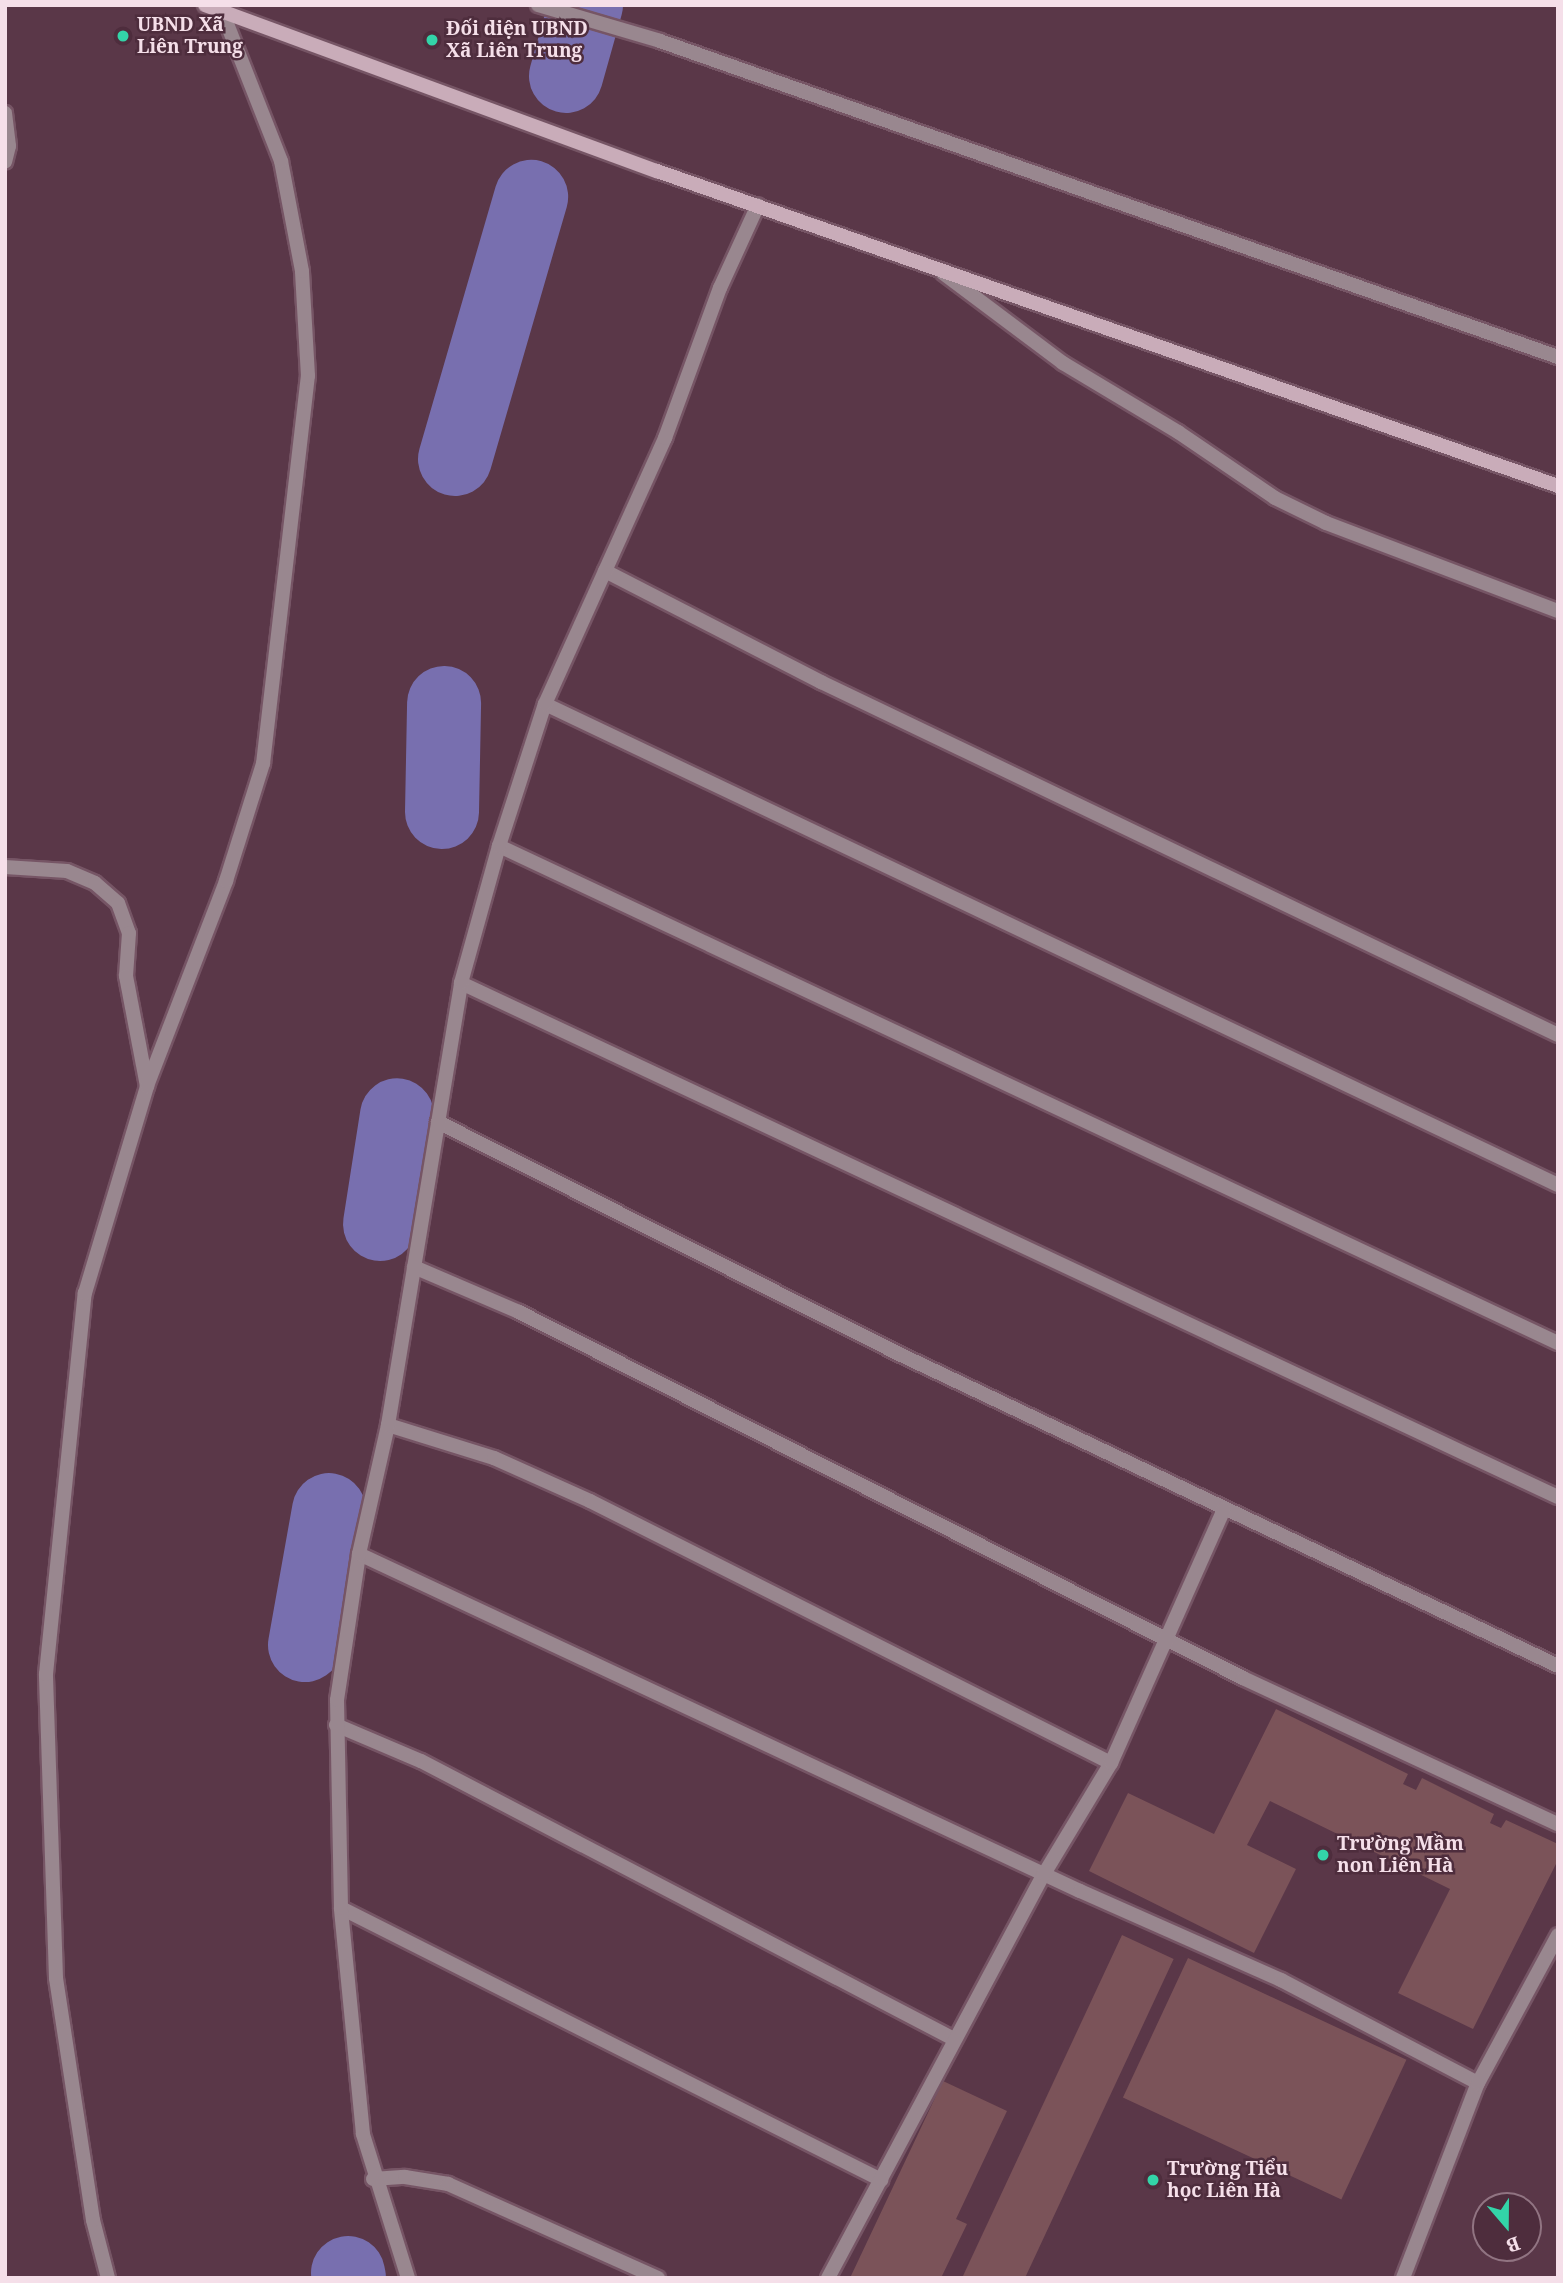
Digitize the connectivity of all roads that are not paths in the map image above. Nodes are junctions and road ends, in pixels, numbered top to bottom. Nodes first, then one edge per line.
1 (205, 5) edge
2 (538, 5) edge
3 (222, 11) junction
4 (5, 113) edge
5 (5, 162) edge
6 (758, 205) junction
7 (936, 267) junction
8 (1558, 358) edge
9 (1558, 486) edge
10 (605, 571) junction
11 (1558, 611) edge
12 (545, 704) junction
13 (499, 846) junction
14 (5, 867) edge
15 (461, 983) junction
16 (1558, 1035) edge
17 (147, 1086) junction
18 (438, 1122) junction
19 (1558, 1185) edge
20 (414, 1267) junction
21 (1558, 1343) edge
22 (388, 1425) junction
23 (1558, 1497) edge
24 (1224, 1509) junction
25 (359, 1554) junction
26 (1165, 1639) junction
27 (1558, 1666) edge
28 (336, 1725) junction
29 (1111, 1763) junction
30 (1558, 1824) edge
31 (1045, 1874) junction
32 (341, 1908) junction
33 (1558, 1935) edge
34 (954, 2039) junction
35 (1478, 2083) junction
36 (373, 2179) junction
37 (881, 2180) junction
38 (108, 2278) edge
39 (408, 2278) edge
40 (658, 2278) edge
41 (828, 2278) edge
42 (1403, 2278) edge

1 - 3 main road
2 - 8 street
3 - 6 main road
3 - 17 street
4 - 5 street
6 - 7 main road
6 - 10 street
7 - 9 main road
7 - 11 street
10 - 12 street
10 - 16 street
12 - 13 street
12 - 19 street
13 - 15 street
13 - 21 street
14 - 17 street
15 - 18 street
15 - 23 street
17 - 38 street
18 - 20 street
18 - 24 street
20 - 22 street
20 - 26 street
22 - 25 street
22 - 29 street
24 - 26 street
24 - 27 street
25 - 28 street
25 - 31 street
26 - 29 street
26 - 30 street
28 - 32 street
28 - 34 street
29 - 31 street
31 - 34 street
31 - 35 street
32 - 36 street
32 - 37 street
33 - 35 street
34 - 37 street
35 - 42 street
36 - 39 street
36 - 40 street
37 - 41 street

